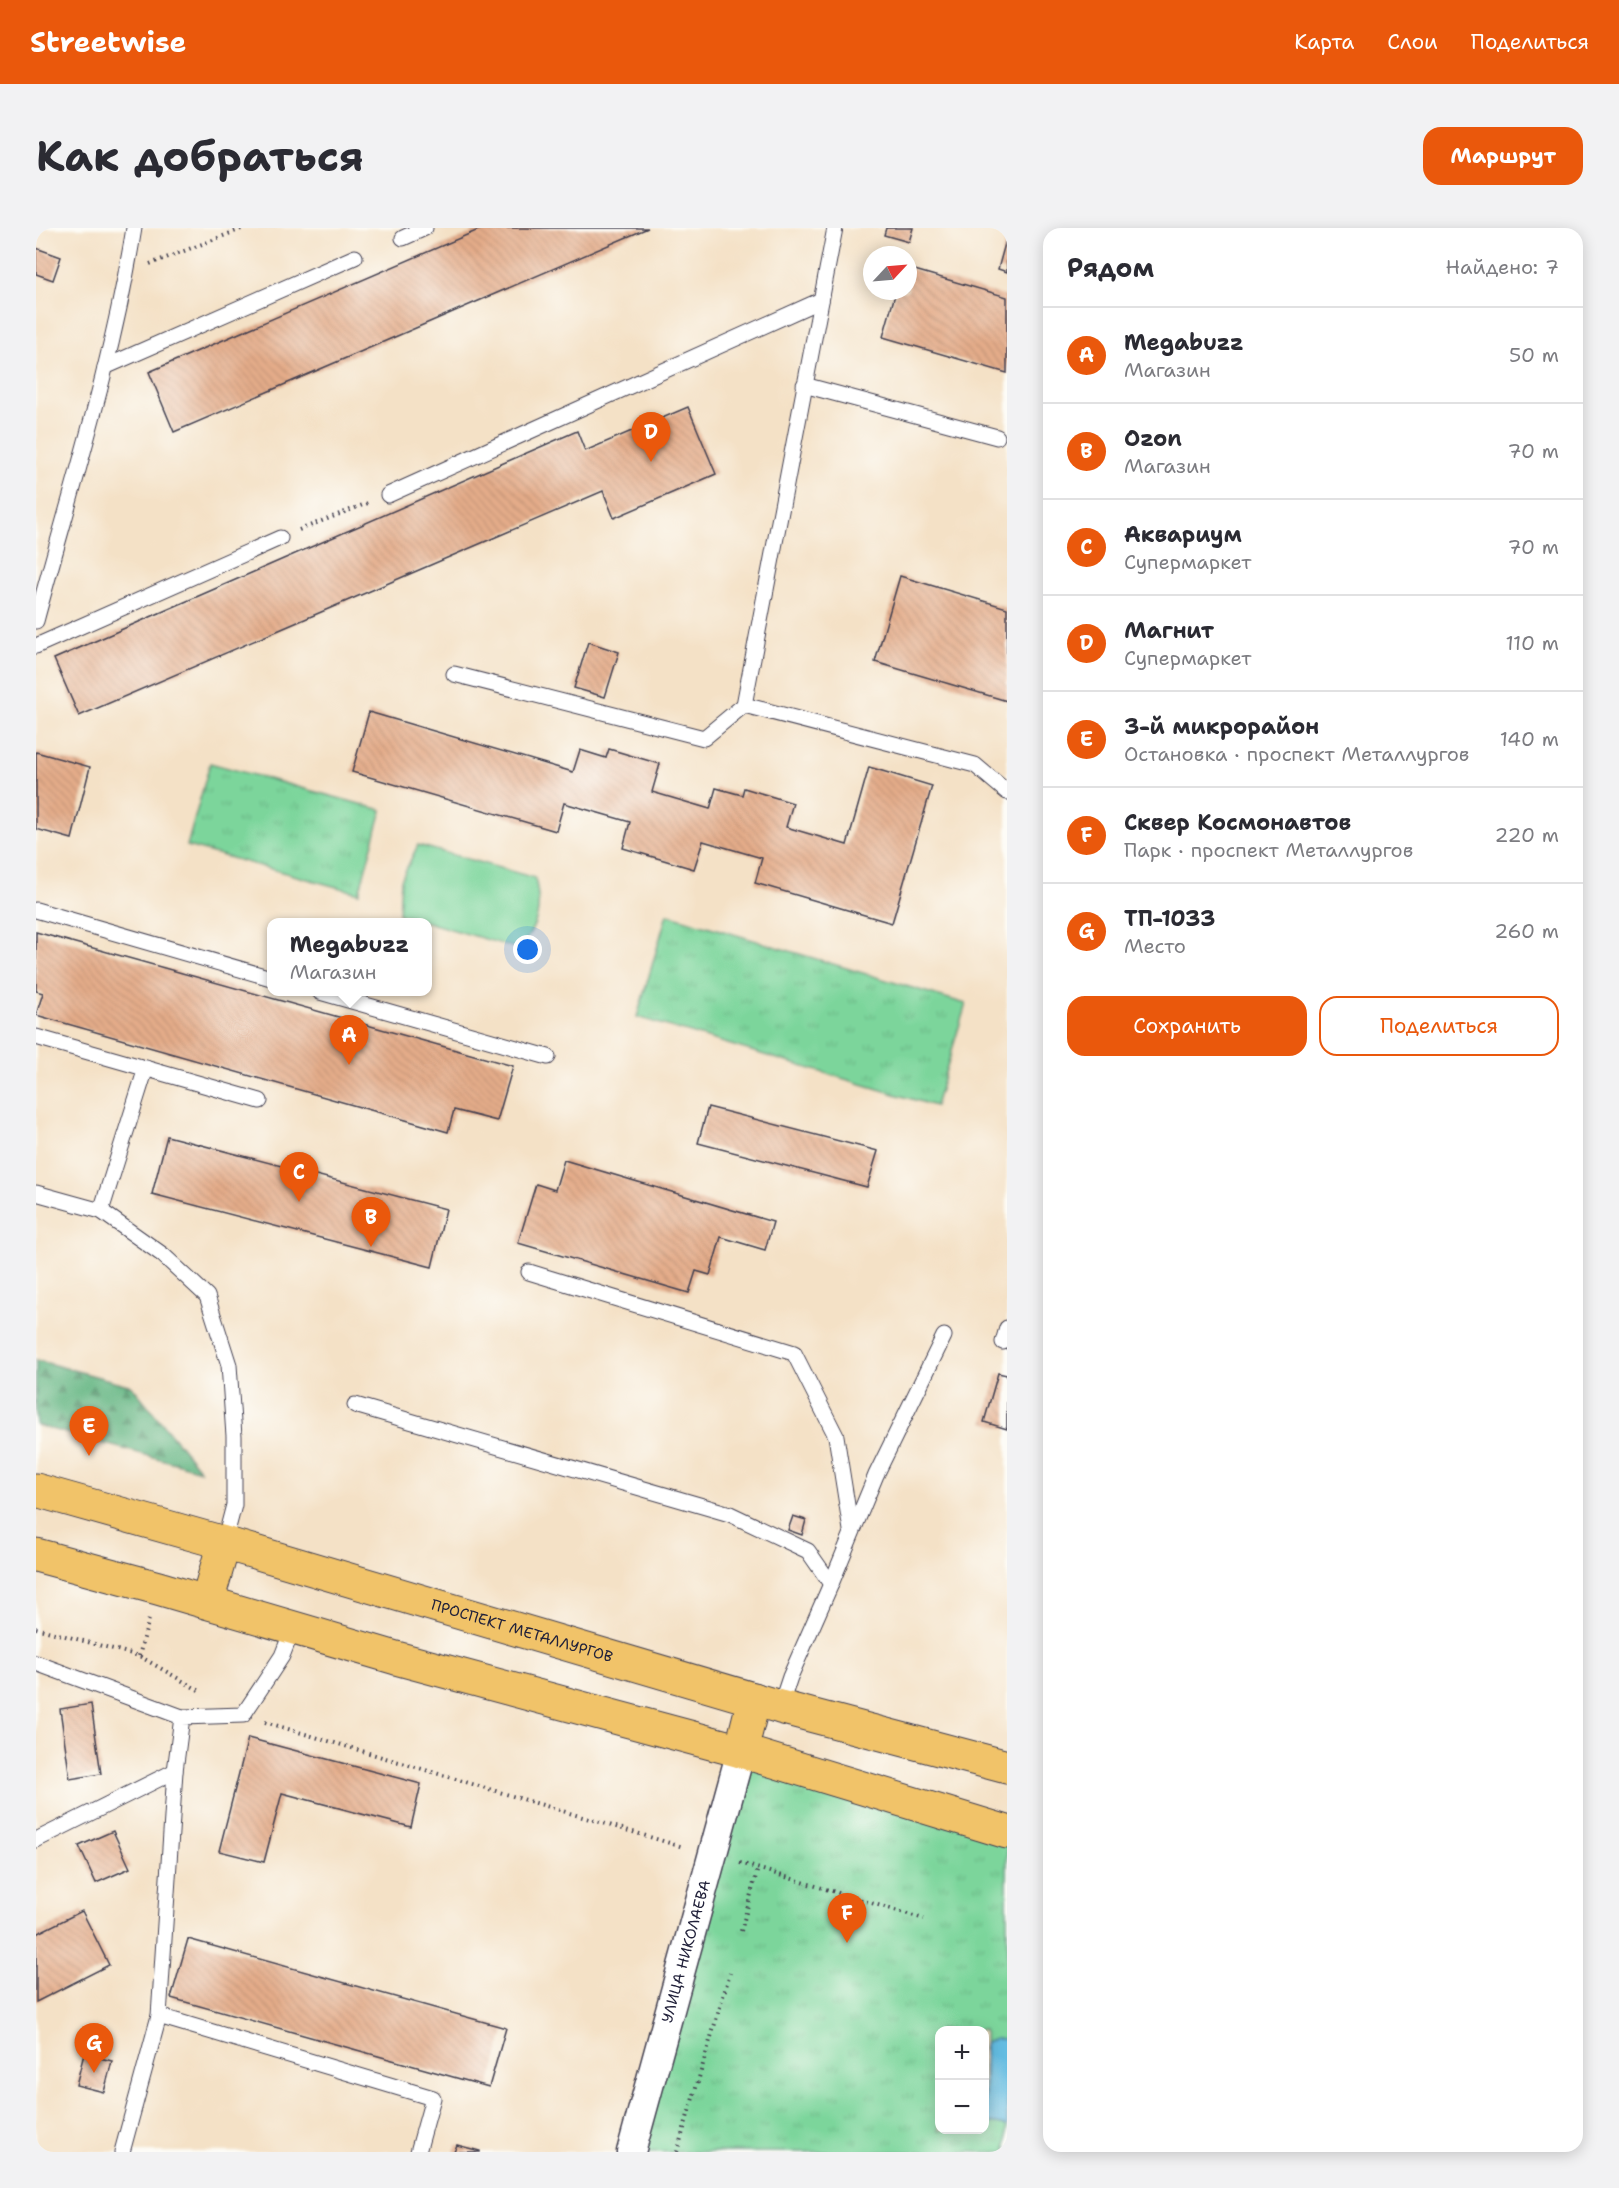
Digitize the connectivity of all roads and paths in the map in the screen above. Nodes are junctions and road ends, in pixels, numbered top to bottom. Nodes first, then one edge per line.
1 (134, 228) edge
2 (244, 228) edge
3 (425, 228) edge
4 (836, 228) edge
5 (403, 238) dead end
6 (355, 257) dead end
7 (127, 273) junction
8 (821, 300) junction
9 (105, 367) junction
10 (804, 385) junction
11 (997, 437) dead end
12 (388, 495) joint
13 (280, 538) joint
14 (36, 621) edge
15 (36, 646) edge
16 (454, 674) dead end
17 (744, 705) junction
18 (1007, 792) edge
19 (36, 910) edge
20 (267, 977) edge
21 (334, 996) edge
22 (36, 1037) edge
23 (548, 1057) dead end
24 (146, 1068) junction
25 (260, 1101) dead end
26 (36, 1193) edge
27 (102, 1210) junction
28 (529, 1272) dead end
29 (944, 1336) dead end
30 (355, 1405) dead end
31 (36, 1490) edge
32 (851, 1530) junction
33 (224, 1542) junction
34 (36, 1554) edge
35 (831, 1584) junction
36 (207, 1602) junction
37 (150, 1618) dead end
38 (36, 1628) edge
39 (293, 1628) junction
40 (139, 1656) junction
41 (36, 1663) edge
42 (767, 1703) junction
43 (243, 1715) junction
44 (182, 1717) junction
45 (741, 1751) junction
46 (1007, 1767) edge
47 (175, 1771) junction
48 (1007, 1832) edge
49 (36, 1840) edge
50 (712, 1856) junction
51 (758, 1868) junction
52 (924, 1919) dead end
53 (741, 1931) dead end
54 (730, 1973) dead end
55 (159, 2016) junction
56 (122, 2152) edge
57 (418, 2152) edge
58 (631, 2152) edge
59 (677, 2152) edge

1 - 7 lane
2 - 7 path
3 - 5 lane
4 - 8 lane
6 - 9 lane
7 - 9 lane
8 - 10 lane
8 - 12 lane
9 - 14 lane
10 - 11 lane
10 - 17 lane
12 - 13 path
13 - 15 lane
16 - 17 lane
17 - 18 lane
19 - 20 lane
21 - 23 lane
22 - 24 lane
24 - 25 lane
24 - 27 lane
26 - 27 lane
27 - 33 lane
28 - 32 lane
29 - 32 lane
30 - 35 lane
31 - 33 main road, ПРОСПЕКТ МЕТАЛЛУРГОВ
32 - 35 lane
33 - 36 main road
33 - 42 main road, ПРОСПЕКТ МЕТАЛЛУРГОВ
34 - 36 main road
35 - 42 lane
36 - 39 main road
37 - 40 path
38 - 40 path
39 - 43 lane
39 - 45 main road
40 - 43 path
41 - 44 lane
42 - 45 main road
42 - 46 main road, ПРОСПЕКТ МЕТАЛЛУРГОВ
43 - 44 lane
43 - 50 path
44 - 47 lane
45 - 48 main road
45 - 50 street, УЛИЦА НИКОЛАЕВА
47 - 49 lane
47 - 55 lane
50 - 51 path
50 - 58 street, УЛИЦА НИКОЛАЕВА
51 - 52 path
51 - 53 path
54 - 59 path
55 - 56 lane
55 - 57 lane

